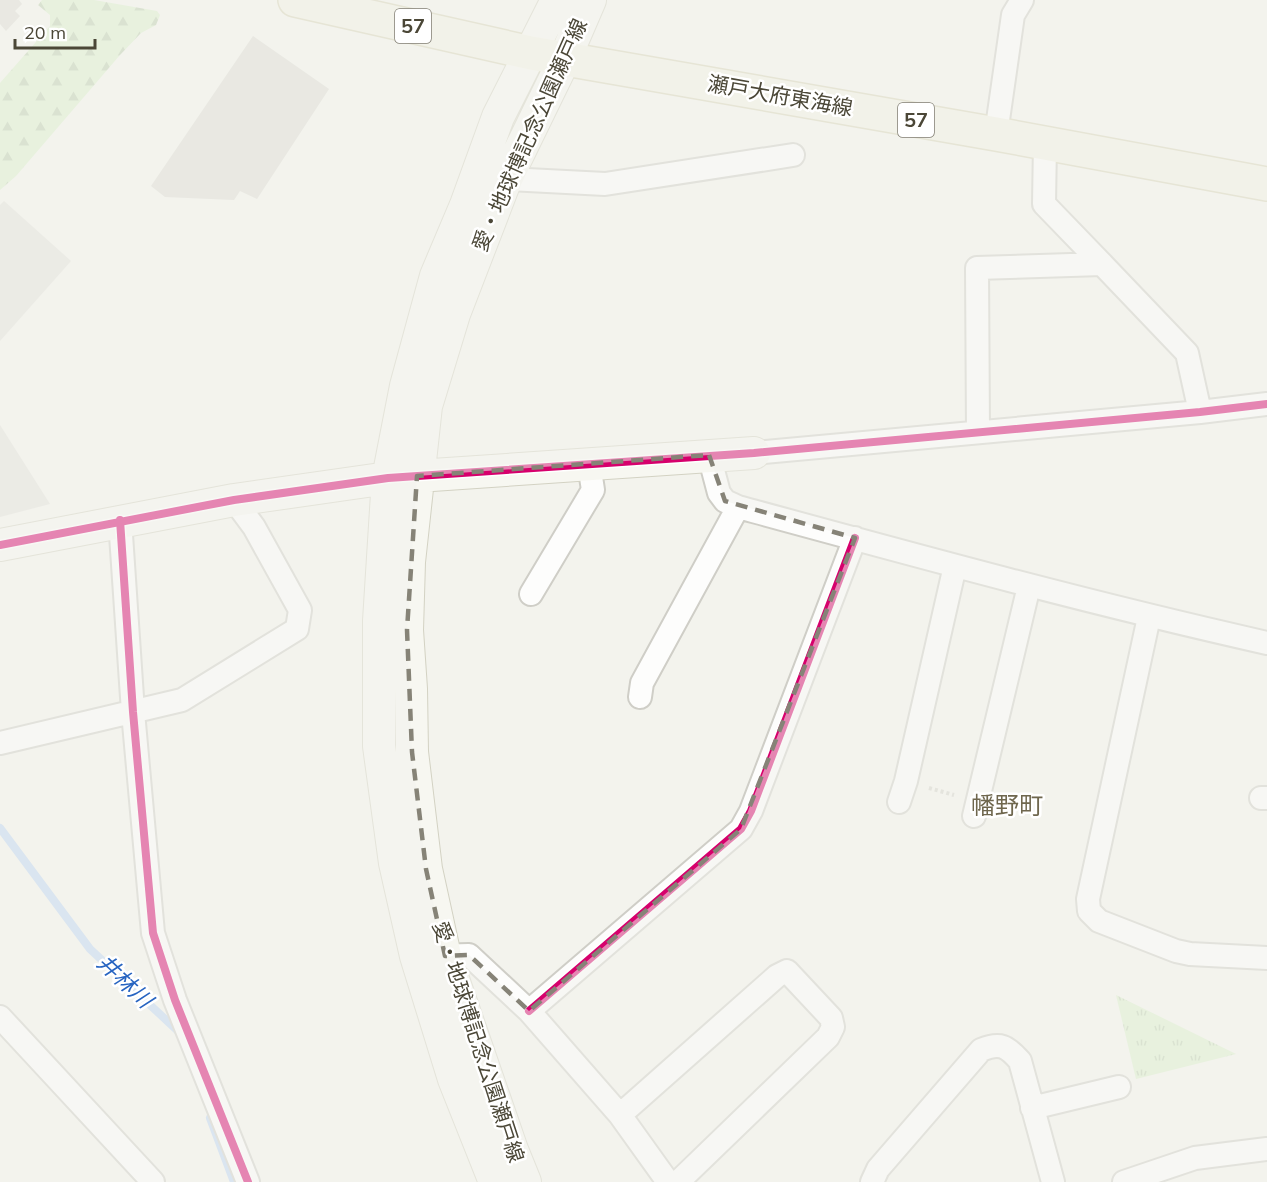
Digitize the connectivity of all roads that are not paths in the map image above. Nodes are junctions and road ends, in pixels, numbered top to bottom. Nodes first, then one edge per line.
1 (295, 0) edge
2 (557, 0) edge
3 (590, 0) edge
4 (1022, 0) edge
5 (531, 52) junction
6 (565, 58) junction
7 (996, 134) junction
8 (1045, 143) junction
9 (793, 155) dead end
10 (506, 179) junction
11 (1267, 184) edge
12 (1102, 264) junction
13 (1267, 404) edge
14 (1200, 412) junction
15 (978, 432) junction
16 (754, 453) joint
17 (709, 455) junction
18 (589, 464) junction
19 (403, 477) junction
20 (234, 500) junction
21 (738, 507) junction
22 (120, 520) junction
23 (855, 538) junction
24 (0, 545) edge
25 (955, 566) junction
26 (1029, 586) junction
27 (531, 594) dead end
28 (1149, 616) junction
29 (1267, 644) edge
30 (640, 697) dead end
31 (133, 712) junction
32 (0, 743) edge
33 (899, 802) dead end
34 (976, 809) road end
35 (431, 956) junction
36 (1267, 958) edge
37 (529, 1011) junction
38 (0, 1017) edge
39 (1119, 1087) dead end
40 (1032, 1108) junction
41 (620, 1115) junction
42 (1267, 1149) edge
43 (153, 1182) edge
44 (248, 1182) edge
45 (495, 1182) edge
46 (525, 1182) edge
47 (668, 1182) edge
48 (678, 1182) edge
49 (872, 1182) edge
50 (1053, 1182) edge
51 (1124, 1182) edge

1 - 5 main road, 瀬戸大府東海線 / 57
2 - 5 main road, 愛・地球博記念公園瀬戸線
3 - 6 main road, 愛・地球博記念公園瀬戸線
4 - 7 street
5 - 6 main road, 瀬戸大府東海線 / 57
5 - 19 main road, 愛・地球博記念公園瀬戸線
6 - 7 main road, 瀬戸大府東海線 / 57
6 - 10 main road, 愛・地球博記念公園瀬戸線
7 - 8 main road, 瀬戸大府東海線 / 57
8 - 11 main road, 瀬戸大府東海線 / 57
8 - 12 street
9 - 10 street
10 - 19 main road, 愛・地球博記念公園瀬戸線
12 - 14 street
12 - 15 street
13 - 14 street
14 - 15 street
15 - 16 street
16 - 17 main road
17 - 18 main road
17 - 21 street
18 - 19 main road
18 - 27 street
19 - 20 main road
19 - 35 main road, 愛・地球博記念公園瀬戸線
20 - 22 main road
20 - 31 street
21 - 23 street
21 - 30 street
22 - 24 main road
22 - 31 street
23 - 25 street
23 - 37 street
25 - 26 street
25 - 33 street
26 - 28 street
26 - 34 street
28 - 29 street
28 - 36 street
31 - 32 street
31 - 44 street
35 - 37 street
35 - 45 main road, 愛・地球博記念公園瀬戸線
35 - 46 main road, 愛・地球博記念公園瀬戸線
37 - 41 street
38 - 43 street
39 - 40 street
40 - 49 street
40 - 50 street
41 - 47 street
41 - 48 street
42 - 51 street

